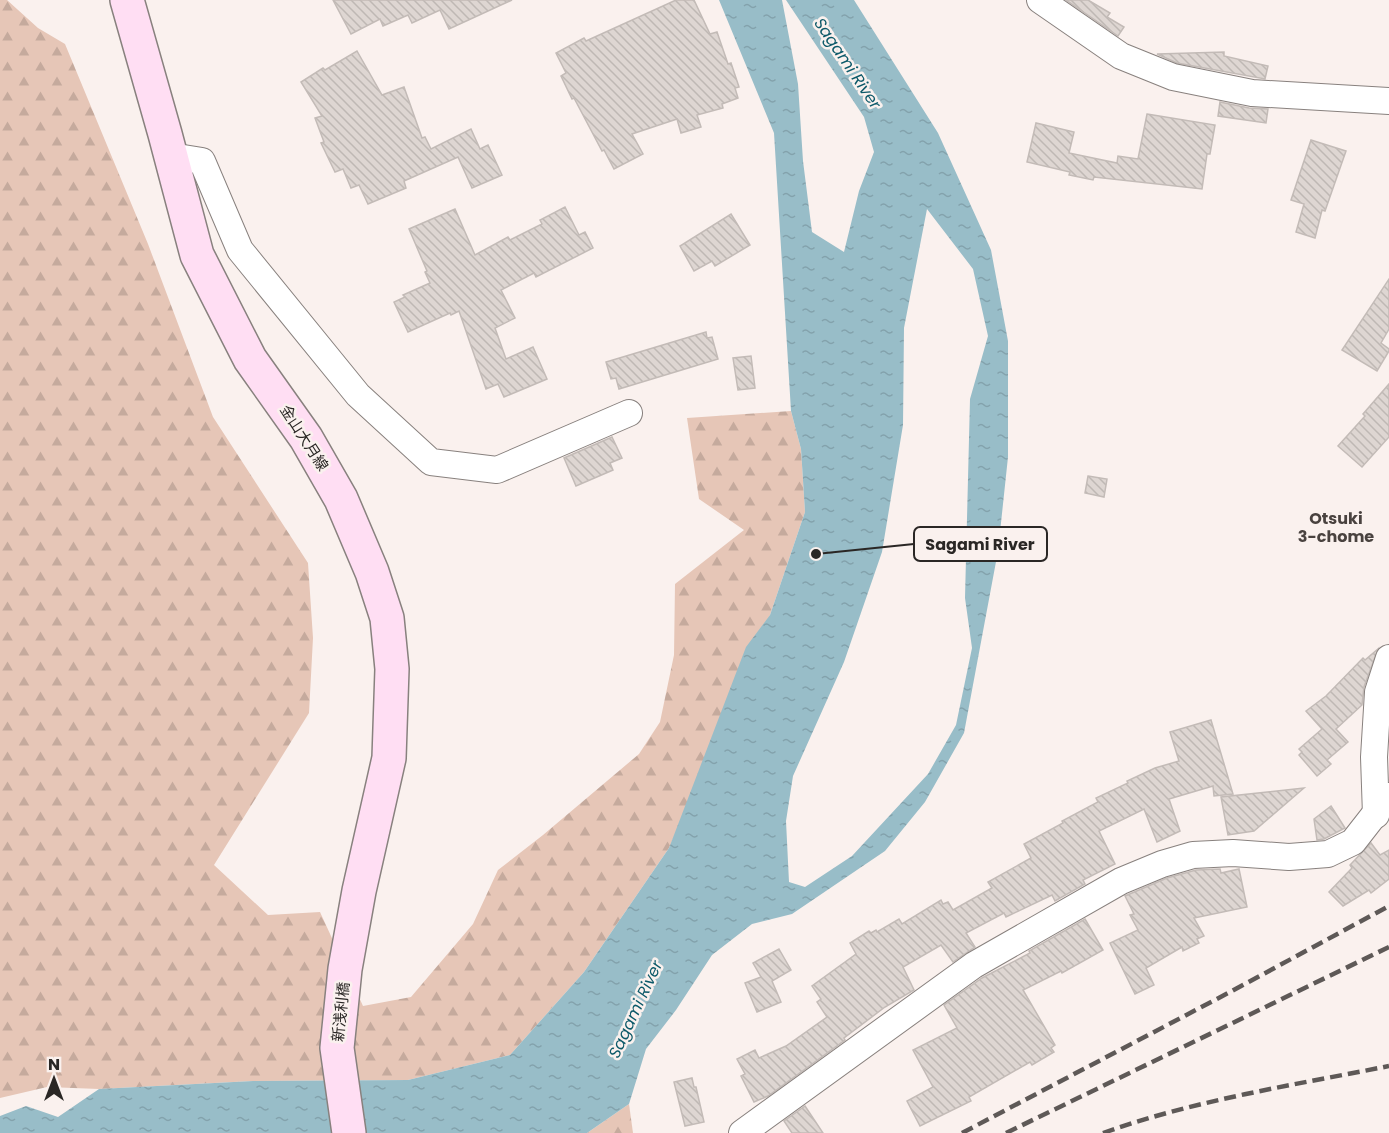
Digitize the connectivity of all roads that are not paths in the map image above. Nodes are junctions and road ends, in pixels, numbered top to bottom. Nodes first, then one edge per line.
1 (127, 0) edge
2 (1040, 0) edge
3 (1389, 100) edge
4 (171, 156) junction
5 (629, 413) dead end
6 (1389, 658) edge
7 (1383, 806) edge
8 (359, 891) joint
9 (349, 1133) edge
10 (741, 1133) edge

1 - 4 main road, 金山大月線
2 - 3 street
4 - 5 street
4 - 8 main road, 金山大月線
6 - 7 street
7 - 10 street
8 - 9 main road, 新浅利橋

